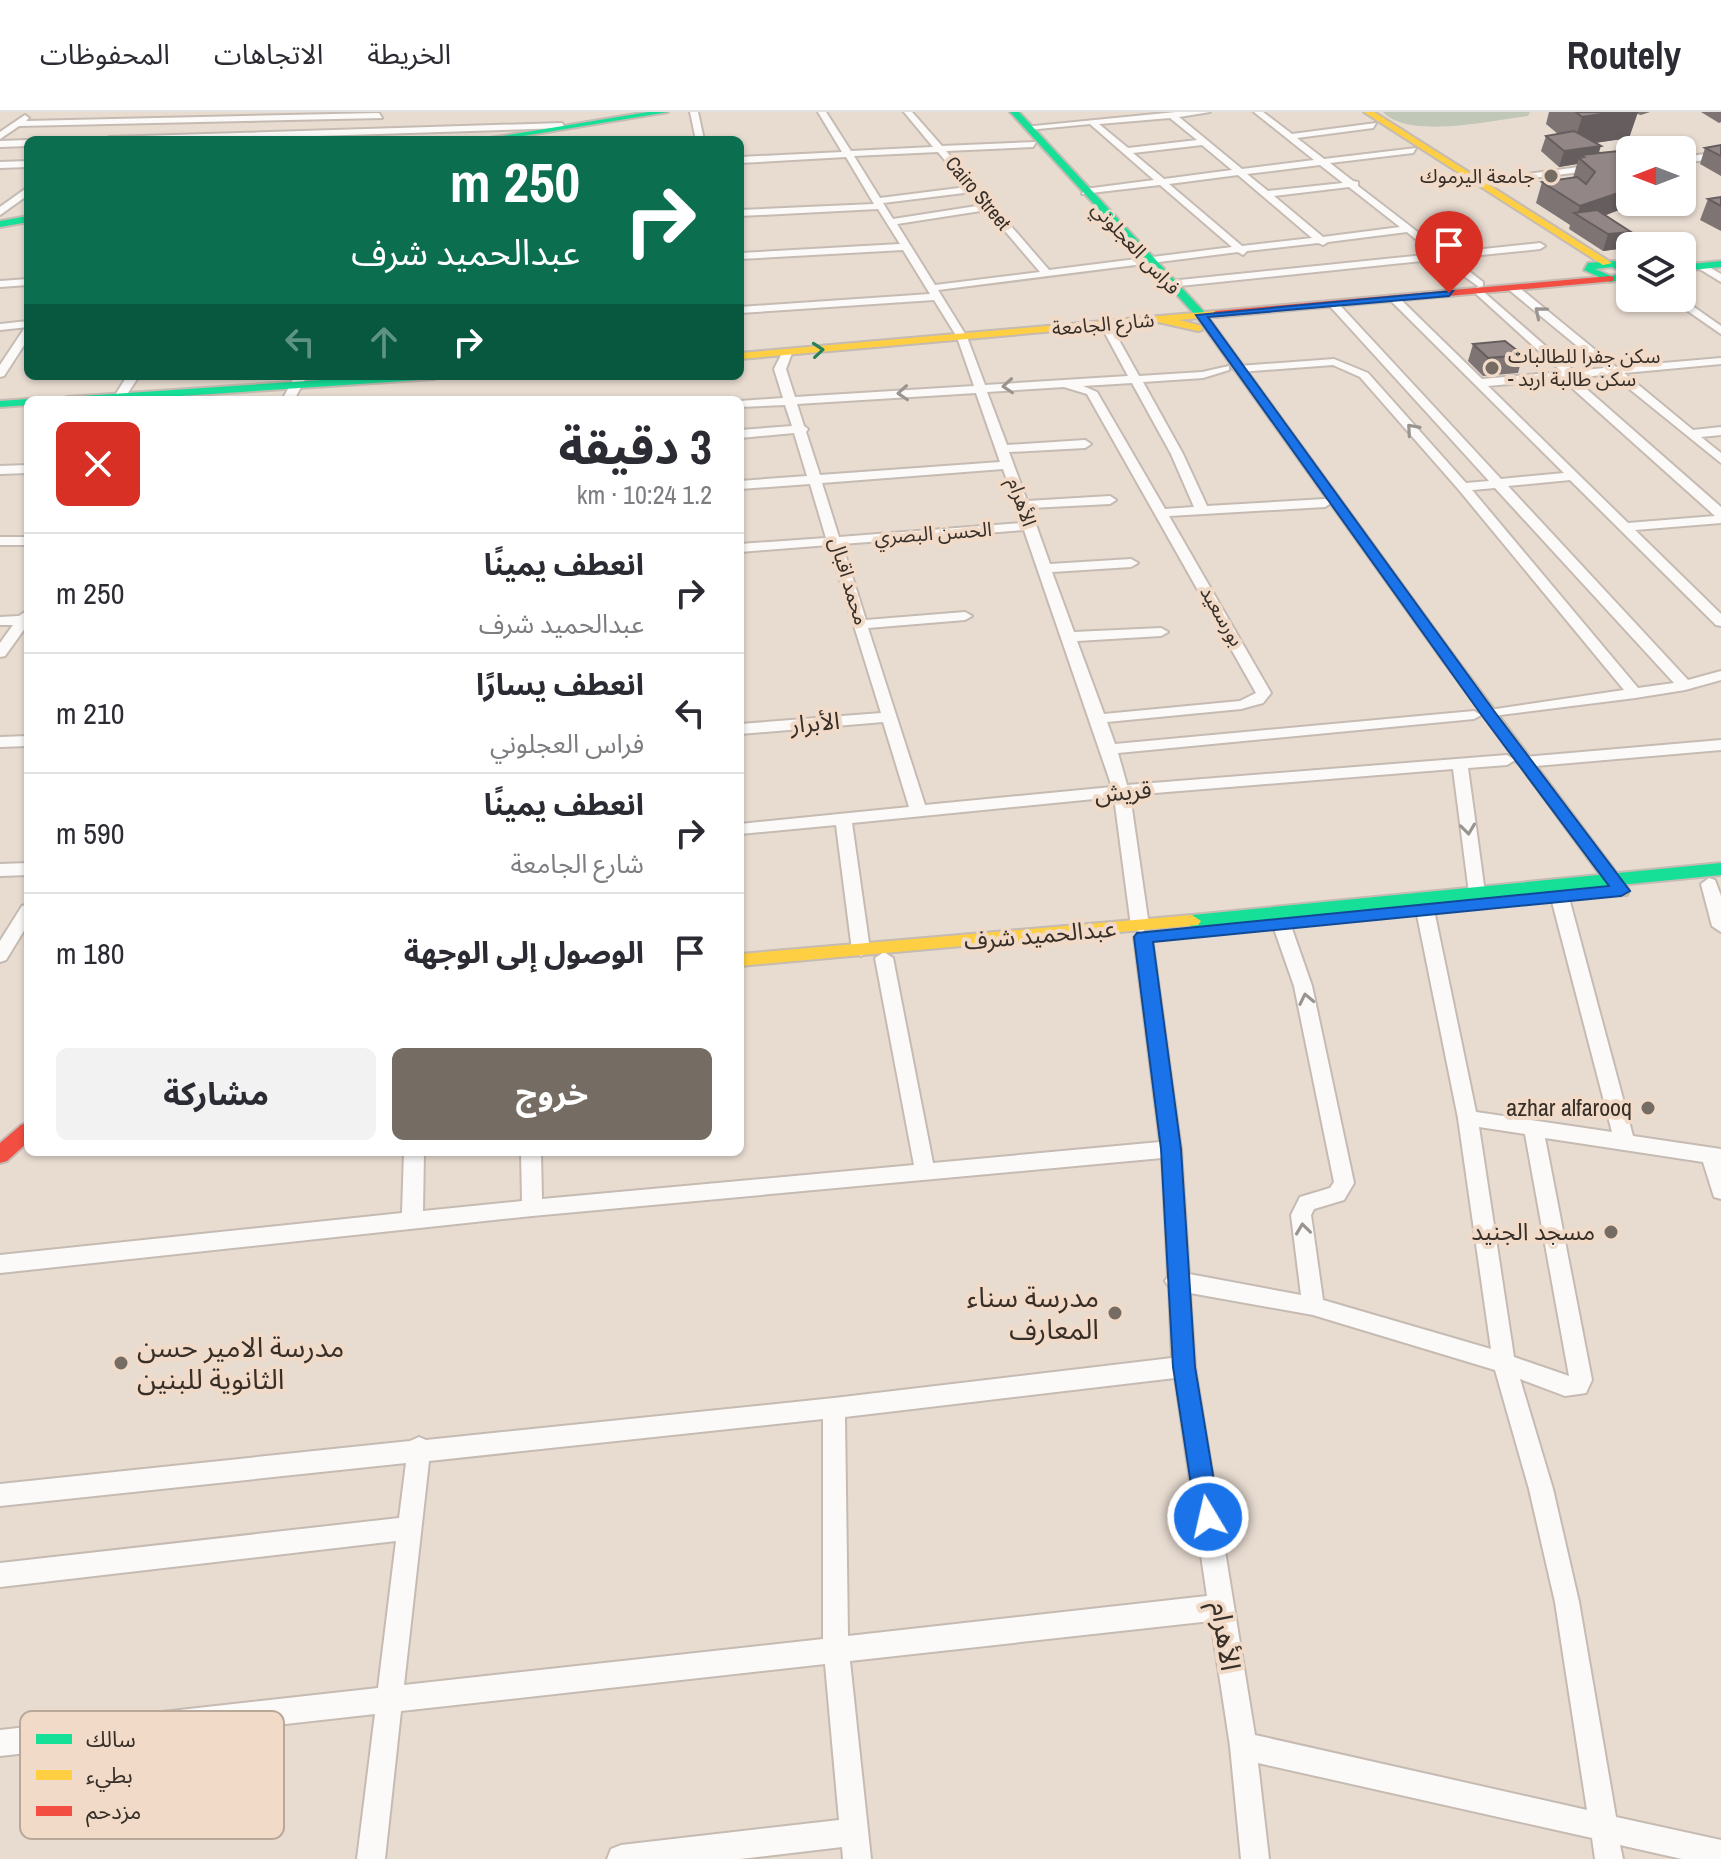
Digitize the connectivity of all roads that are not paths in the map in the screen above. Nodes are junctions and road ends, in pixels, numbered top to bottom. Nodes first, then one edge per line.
1 (34, 112) edge
2 (218, 112) edge
3 (664, 112) edge
4 (685, 112) edge
5 (694, 112) edge
6 (822, 112) edge
7 (908, 112) edge
8 (1005, 112) edge
9 (1014, 112) edge
10 (1206, 112) edge
11 (1258, 112) edge
12 (1354, 112) edge
13 (123, 113) edge
14 (89, 114) dead end
15 (381, 114) edge
16 (301, 115) edge
17 (1172, 115) junction
18 (1370, 118) edge
19 (210, 120) junction
20 (471, 121) dead end
21 (112, 122) junction
22 (1092, 122) junction
23 (16, 124) junction
24 (465, 130) junction
25 (101, 131) dead end
26 (363, 132) junction
27 (532, 134) edge
28 (1031, 135) junction
29 (0, 136) edge
30 (192, 136) edge
31 (277, 136) edge
32 (293, 136) edge
33 (460, 136) edge
34 (699, 136) edge
35 (1290, 137) junction
36 (1205, 142) junction
37 (24, 143) edge
38 (0, 144) edge
39 (942, 150) junction
40 (1413, 150) junction
41 (1127, 151) junction
42 (1721, 153) edge
43 (849, 155) junction
44 (1696, 156) edge
45 (744, 160) edge
46 (1322, 160) junction
47 (24, 164) edge
48 (0, 165) edge
49 (1616, 167) edge
50 (1241, 172) junction
51 (1164, 182) junction
52 (1355, 184) junction
53 (1478, 184) junction
54 (973, 189) junction
55 (14, 190) dead end
56 (24, 190) edge
57 (1085, 192) junction
58 (24, 193) edge
59 (1268, 194) junction
60 (879, 203) junction
61 (988, 207) junction
62 (0, 212) edge
63 (744, 213) edge
64 (24, 222) edge
65 (892, 222) junction
66 (0, 226) edge
67 (1412, 229) junction
68 (1323, 242) junction
69 (1540, 246) dead end
70 (906, 247) junction
71 (1246, 252) junction
72 (744, 256) edge
73 (1446, 257) junction
74 (1145, 261) junction
75 (1721, 261) edge
76 (1696, 264) edge
77 (1696, 266) edge
78 (1702, 266) junction
79 (1616, 271) edge
80 (1047, 274) junction
81 (1277, 274) junction
82 (1721, 279) edge
83 (24, 282) edge
84 (0, 284) edge
85 (1170, 284) junction
86 (1478, 287) junction
87 (1512, 287) junction
88 (936, 293) junction
89 (1393, 298) junction
90 (1332, 303) junction
91 (744, 310) edge
92 (1694, 312) edge
93 (1194, 316) junction
94 (24, 324) edge
95 (1105, 324) junction
96 (0, 327) edge
97 (1721, 331) edge
98 (24, 337) edge
99 (962, 337) junction
100 (787, 353) junction
101 (744, 356) edge
102 (1721, 361) edge
103 (1232, 368) junction
104 (1611, 372) junction
105 (0, 374) edge
106 (1569, 375) junction
107 (1135, 379) junction
108 (383, 380) edge
109 (1103, 380) junction
110 (1059, 382) junction
111 (1480, 383) junction
112 (295, 387) edge
113 (981, 387) junction
114 (1091, 392) junction
115 (191, 396) edge
116 (791, 401) junction
117 (24, 402) edge
118 (0, 404) edge
119 (744, 404) edge
120 (802, 429) junction
121 (1721, 431) edge
122 (744, 434) edge
123 (1691, 434) junction
124 (1085, 444) dead end
125 (1004, 449) junction
126 (1721, 459) edge
127 (1009, 465) junction
128 (24, 469) edge
129 (0, 470) edge
130 (1575, 476) junction
131 (818, 479) junction
132 (1499, 484) junction
133 (744, 485) edge
134 (1463, 487) junction
135 (1110, 500) dead end
136 (1325, 503) junction
137 (1023, 505) junction
138 (1202, 510) junction
139 (1162, 513) junction
140 (1721, 516) edge
141 (1030, 526) junction
142 (1624, 527) junction
143 (837, 540) junction
144 (0, 541) edge
145 (24, 541) edge
146 (744, 548) edge
147 (1131, 563) dead end
148 (1044, 568) junction
149 (965, 616) dead end
150 (24, 618) edge
151 (0, 621) edge
152 (24, 621) edge
153 (1721, 622) edge
154 (862, 624) junction
155 (1161, 632) dead end
156 (1068, 637) junction
157 (0, 653) edge
158 (1721, 675) edge
159 (1685, 686) junction
160 (1635, 694) junction
161 (1481, 715) junction
162 (891, 717) junction
163 (1096, 719) junction
164 (744, 729) edge
165 (24, 741) edge
166 (0, 742) edge
167 (1721, 745) edge
168 (1109, 749) junction
169 (1516, 761) junction
170 (1460, 765) junction
171 (1121, 791) junction
172 (919, 812) junction
173 (843, 819) junction
174 (744, 829) edge
175 (1591, 847) junction
176 (1570, 864) dead end
177 (24, 869) edge
178 (0, 870) edge
179 (1651, 875) junction
180 (1717, 878) edge
181 (1609, 886) junction
182 (1559, 892) junction
183 (1477, 893) junction
184 (1422, 904) junction
185 (24, 917) edge
186 (1281, 923) junction
187 (1721, 926) edge
188 (1141, 932) junction
189 (861, 950) junction
190 (0, 956) edge
191 (884, 958) junction
192 (744, 960) edge
193 (744, 971) edge
194 (24, 1114) edge
195 (1468, 1118) junction
196 (1533, 1127) junction
197 (0, 1134) edge
198 (24, 1134) edge
199 (1624, 1140) junction
200 (1171, 1149) junction
201 (0, 1155) edge
202 (414, 1156) edge
203 (531, 1156) edge
204 (1717, 1157) edge
205 (925, 1172) junction
206 (1721, 1191) edge
207 (532, 1208) junction
208 (412, 1221) junction
209 (0, 1264) edge
210 (1176, 1281) junction
211 (1313, 1306) junction
212 (1504, 1363) junction
213 (1184, 1367) junction
214 (834, 1408) junction
215 (419, 1448) junction
216 (0, 1495) edge
217 (409, 1528) junction
218 (0, 1575) edge
219 (1222, 1607) junction
220 (836, 1651) junction
221 (388, 1700) junction
222 (284, 1712) edge
223 (20, 1741) edge
224 (0, 1743) edge
225 (1243, 1746) junction
226 (1604, 1826) junction
227 (856, 1845) edge
228 (1721, 1854) edge
229 (371, 1859) edge
230 (621, 1859) edge
231 (1255, 1859) edge
232 (1609, 1859) edge

1 - 23 street
2 - 19 street
3 - 27 main road
4 - 27 main road
5 - 34 street
6 - 43 street, الأهرام
7 - 39 street, Cairo Street
8 - 28 main road, فراس العجلوني
9 - 28 main road, فراس العجلوني
10 - 17 street
11 - 35 street
12 - 18 main road
13 - 14 street
13 - 21 street
15 - 16 street
15 - 26 street
16 - 19 street
16 - 31 street
17 - 22 street
17 - 36 street
18 - 35 street
18 - 40 main road
18 - 53 main road
19 - 21 street
19 - 30 street
20 - 24 street
21 - 23 street
21 - 25 street
22 - 28 street
22 - 41 street
23 - 29 street
24 - 26 street
24 - 27 street
24 - 33 street
26 - 32 street
28 - 39 street
28 - 57 main road, فراس العجلوني
28 - 74 main road, فراس العجلوني
35 - 46 street
36 - 41 street
36 - 50 street
37 - 38 street
39 - 43 street
39 - 54 street, Cairo Street
40 - 46 street
40 - 79 main road
41 - 51 street
42 - 44 street
43 - 45 street
43 - 60 street, الأهرام
46 - 50 street
46 - 52 street
47 - 48 street
49 - 53 street
50 - 51 street
50 - 59 street
51 - 57 street
51 - 71 street
52 - 59 street
52 - 67 street
53 - 79 main road
54 - 60 street
54 - 61 street, Cairo Street
55 - 56 street
57 - 74 main road, فراس العجلوني
58 - 62 street
59 - 68 street
60 - 63 street
60 - 65 street, الأهرام
61 - 65 street
61 - 80 street, Cairo Street
64 - 66 main road
65 - 70 street, الأهرام
67 - 68 street
67 - 73 street
68 - 71 street
69 - 73 street
70 - 72 street
70 - 88 street, الأهرام
71 - 74 street
71 - 81 street
73 - 81 street
73 - 86 street
74 - 80 street
74 - 85 main road, فراس العجلوني
74 - 93 main road, فراس العجلوني
75 - 76 main road
75 - 78 main road
77 - 78 main road
78 - 82 street
79 - 86 main road, شارع الجامعة
79 - 87 main road, شارع الجامعة
80 - 88 street
81 - 85 street
83 - 84 street
85 - 93 main road, فراس العجلوني
86 - 87 main road, شارع الجامعة
86 - 89 main road, شارع الجامعة
86 - 93 main road, شارع الجامعة
86 - 106 street
104 -> 87 street
88 - 91 street
88 - 99 street, الأهرام
89 - 90 main road, شارع الجامعة
89 - 111 street
90 - 93 main road, شارع الجامعة
90 - 132 street
92 - 97 street
93 - 95 main road, شارع الجامعة
93 - 103 main road, فراس العجلوني
94 - 96 street
95 - 99 main road, شارع الجامعة
95 - 107 street
98 - 105 street
100 -> 99 main road, شارع الجامعة
99 - 113 street, الأهرام
100 - 101 main road, شارع الجامعة
100 - 116 street, محمد اقبال
102 - 104 street
103 - 107 street
134 -> 103 street
103 - 136 main road, فراس العجلوني
103 - 161 main road, فراس العجلوني
104 - 106 street
104 - 123 street
106 - 111 street
106 - 140 street
107 - 109 street
107 - 138 street
108 - 112 main road
109 - 110 street
109 - 114 street
110 -> 113 street
110 - 114 street
111 - 130 street
112 - 115 main road
113 -> 116 street
113 - 125 street, الأهرام
114 - 139 street, بورسعيد
116 - 119 street
116 - 120 street, محمد اقبال
117 - 118 main road
120 - 122 street
120 - 131 street, محمد اقبال
121 - 123 street
123 - 126 street
124 - 125 street
125 - 127 street, الأهرام
127 - 131 street
127 - 137 street, الأهرام
128 - 129 street
130 - 132 street
130 - 142 street
131 - 133 street
131 - 143 street, محمد اقبال
132 - 134 street
132 - 159 street
134 - 160 street
135 - 137 street
136 - 138 street
136 - 161 main road, فراس العجلوني
137 - 141 street, الأهرام
138 - 139 street
139 - 163 street, بورسعيد
140 - 142 street
141 - 143 street, الحسن البصري
141 - 148 street, الأهرام
142 - 153 street
143 - 146 street, الحسن البصري
143 - 154 street, محمد اقبال
144 - 145 street
147 - 148 street
148 - 156 street, الأهرام
149 - 154 street
150 - 151 street
152 - 157 street
154 - 162 street, محمد اقبال
155 - 156 street
156 - 163 street, الأهرام
158 - 159 street
159 - 160 street
160 - 161 street
161 - 168 street
161 - 169 main road, فراس العجلوني
162 - 164 street, الأبرار
162 - 172 street, محمد اقبال
163 - 168 street, الأهرام
165 - 166 street
167 - 169 street, قريش
168 - 171 street, الأهرام
169 - 170 street, قريش
169 - 175 main road, فراس العجلوني
169 - 181 main road, فراس العجلوني
170 - 171 street, قريش
170 -> 183 street
171 - 172 street, قريش
171 - 188 street, الأهرام
172 - 173 street, قريش
173 - 174 street, قريش
173 - 189 street
175 - 179 main road
175 - 181 main road, فراس العجلوني
176 - 182 main road
177 - 178 street
179 - 180 main road, عبدالحميد شرف
179 - 181 main road, عبدالحميد شرف
180 - 181 main road, عبدالحميد شرف
180 - 187 street
181 - 182 main road, عبدالحميد شرف
182 - 183 main road, عبدالحميد شرف
182 - 184 main road, عبدالحميد شرف
182 - 199 street
183 - 184 main road, عبدالحميد شرف
184 - 186 main road, عبدالحميد شرف
184 - 188 main road, عبدالحميد شرف
184 - 195 street
185 - 190 street
186 - 188 main road, عبدالحميد شرف
211 -> 186 street
188 - 189 main road, عبدالحميد شرف
188 - 191 main road, عبدالحميد شرف
188 - 200 street, الأهرام
189 - 192 main road, عبدالحميد شرف
191 - 193 main road, عبدالحميد شرف
191 - 205 street
194 - 197 main road
195 - 196 street
195 - 212 street
196 - 199 street
196 - 212 street
198 - 201 main road
199 - 204 street
200 - 205 street
200 - 210 street, الأهرام
202 - 208 street
203 - 207 street
204 - 206 street
205 - 207 street
207 - 208 street
208 - 209 street
210 - 211 street
210 - 213 street, الأهرام
211 - 212 street
212 - 226 street
213 - 214 street
213 - 219 street, الأهرام
214 - 215 street
214 - 220 street
215 - 216 street
215 - 217 street
217 - 218 street
217 - 221 street
219 - 220 street
219 - 225 street, الأهرام
220 - 221 street
220 - 227 street
221 - 222 street
221 - 229 street
223 - 224 street
225 - 226 street
225 - 231 street, الأهرام
226 - 228 street
226 - 232 street
227 - 230 street

